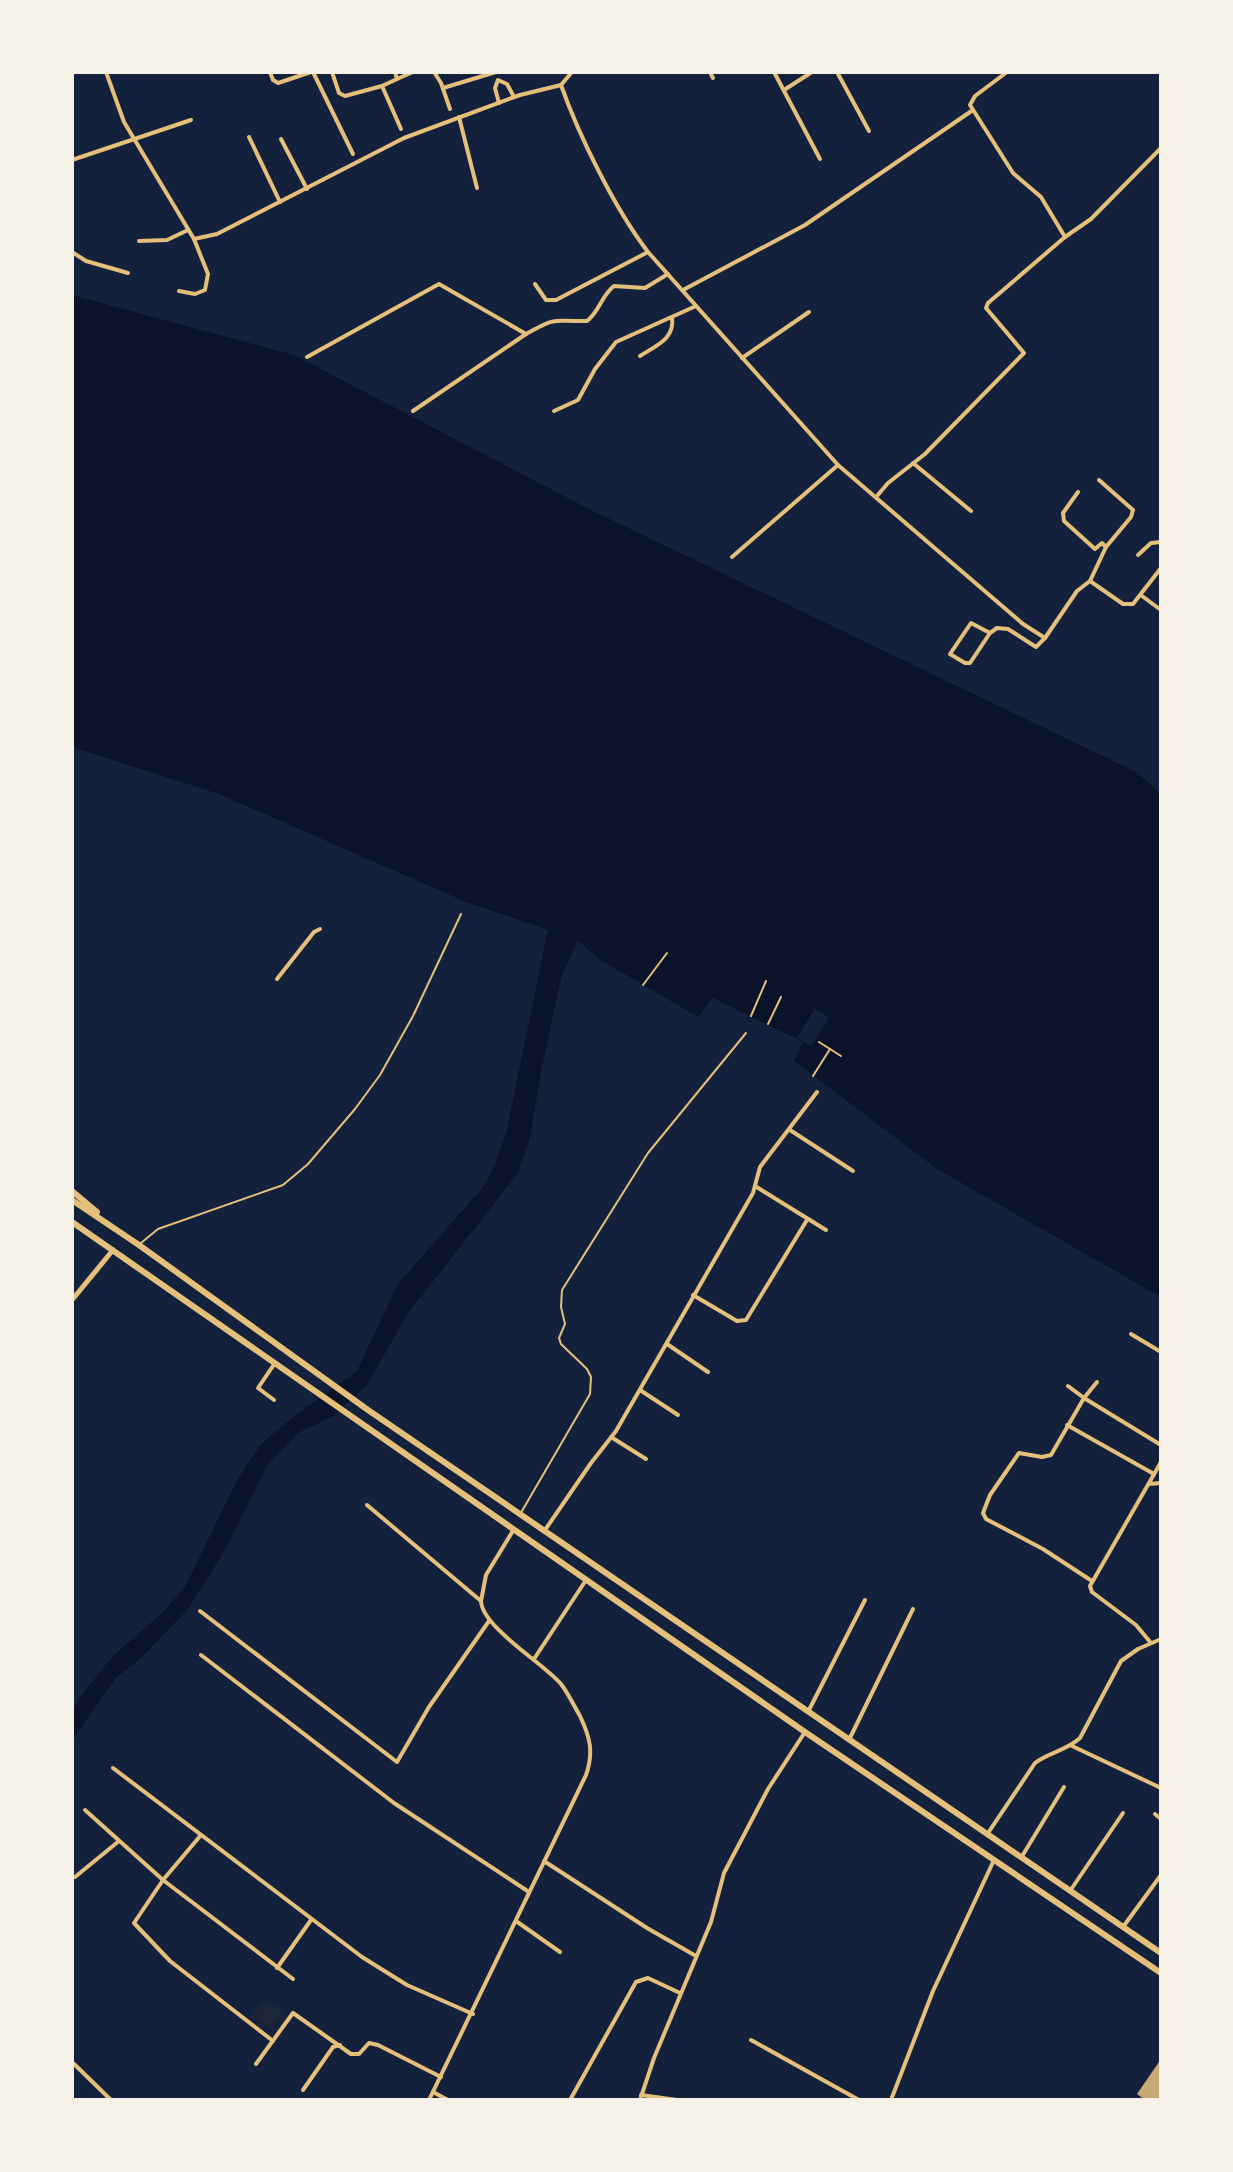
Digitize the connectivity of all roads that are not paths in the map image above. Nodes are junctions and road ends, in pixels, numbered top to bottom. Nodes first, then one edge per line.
1 (106, 72) edge
2 (270, 72) edge
3 (312, 72) edge
4 (332, 72) edge
5 (395, 72) edge
6 (413, 72) edge
7 (434, 72) edge
8 (495, 72) edge
9 (572, 72) edge
10 (710, 72) edge
11 (774, 72) edge
12 (812, 72) edge
13 (837, 72) edge
14 (1007, 72) edge
15 (713, 78) dead end
16 (397, 79) junction
17 (498, 80) junction
18 (561, 85) junction
19 (382, 86) junction
20 (443, 88) junction
21 (784, 90) junction
22 (514, 97) junction
23 (499, 103) junction
24 (450, 109) dead end
25 (973, 110) junction
26 (459, 117) junction
27 (191, 120) dead end
28 (401, 129) dead end
29 (869, 131) dead end
30 (249, 137) dead end
31 (135, 139) junction
32 (281, 139) dead end
33 (1161, 148) edge
34 (353, 154) dead end
35 (820, 159) dead end
36 (72, 160) edge
37 (477, 188) dead end
38 (307, 189) junction
39 (280, 202) junction
40 (188, 230) junction
41 (1065, 237) junction
42 (194, 239) junction
43 (139, 241) dead end
44 (72, 252) edge
45 (648, 252) junction
46 (128, 273) dead end
47 (668, 274) junction
48 (535, 284) dead end
49 (682, 290) junction
50 (179, 291) dead end
51 (696, 306) junction
52 (809, 312) dead end
53 (672, 317) junction
54 (526, 334) junction
55 (640, 356) dead end
56 (307, 357) dead end
57 (742, 358) junction
58 (413, 411) dead end
59 (554, 411) dead end
60 (913, 463) junction
61 (838, 465) junction
62 (1099, 480) dead end
63 (1078, 492) dead end
64 (877, 496) junction
65 (971, 511) dead end
66 (1161, 542) edge
67 (1106, 547) junction
68 (1138, 555) dead end
69 (732, 557) dead end
70 (1161, 568) edge
71 (1090, 581) junction
72 (1142, 596) junction
73 (1161, 610) edge
74 (990, 633) junction
75 (1042, 636) junction
76 (461, 914) dead end
77 (320, 929) dead end
78 (277, 979) dead end
79 (746, 1033) dead end
80 (817, 1092) dead end
81 (790, 1130) junction
82 (853, 1171) dead end
83 (755, 1186) junction
84 (72, 1191) edge
85 (72, 1200) edge
86 (807, 1220) junction
87 (72, 1222) edge
88 (118, 1230) junction
89 (826, 1230) dead end
90 (139, 1245) junction
91 (113, 1250) junction
92 (693, 1295) junction
93 (72, 1300) edge
94 (1131, 1334) dead end
95 (666, 1343) junction
96 (1161, 1352) edge
97 (275, 1363) junction
98 (708, 1372) dead end
99 (1097, 1382) dead end
100 (1068, 1386) dead end
101 (640, 1390) junction
102 (1084, 1398) junction
103 (274, 1400) dead end
104 (678, 1415) dead end
105 (1067, 1425) junction
106 (611, 1437) junction
107 (1161, 1445) edge
108 (646, 1459) dead end
109 (1161, 1462) edge
110 (1154, 1474) junction
111 (1161, 1483) edge
112 (1149, 1484) junction
113 (367, 1505) dead end
114 (520, 1514) junction
115 (514, 1529) junction
116 (545, 1531) junction
117 (586, 1580) junction
118 (1092, 1581) junction
119 (865, 1600) dead end
120 (481, 1601) junction
121 (913, 1609) dead end
122 (200, 1611) dead end
123 (490, 1620) junction
124 (1161, 1639) edge
125 (1151, 1643) junction
126 (201, 1655) dead end
127 (534, 1659) junction
128 (808, 1712) junction
129 (805, 1732) junction
130 (849, 1740) junction
131 (1072, 1746) junction
132 (113, 1768) dead end
133 (1064, 1787) dead end
134 (1161, 1788) edge
135 (85, 1810) dead end
136 (1123, 1813) dead end
137 (1155, 1814) dead end
138 (1161, 1819) edge
139 (201, 1835) junction
140 (986, 1835) junction
141 (119, 1841) junction
142 (1021, 1858) junction
143 (994, 1860) junction
144 (544, 1861) junction
145 (1161, 1875) edge
146 (75, 1877) dead end
147 (163, 1880) junction
148 (1070, 1891) junction
149 (529, 1892) junction
150 (311, 1920) junction
151 (516, 1920) junction
152 (1123, 1927) junction
153 (560, 1952) dead end
154 (1161, 1953) edge
155 (696, 1956) junction
156 (277, 1968) junction
157 (1161, 1973) edge
158 (293, 1979) dead end
159 (680, 1993) junction
160 (473, 2014) junction
161 (751, 2040) dead end
162 (273, 2041) junction
163 (340, 2045) junction
164 (72, 2062) edge
165 (256, 2064) dead end
166 (441, 2077) junction
167 (303, 2090) dead end
168 (433, 2092) junction
169 (641, 2098) edge
170 (111, 2100) edge
171 (429, 2100) edge
172 (448, 2100) edge
173 (570, 2100) edge
174 (677, 2100) edge
175 (859, 2100) edge
176 (891, 2100) edge

1 - 31 street
2 - 3 street
3 - 34 street
4 - 19 street
5 - 16 street
6 - 16 street
7 - 20 street
8 - 17 street
8 - 20 street
9 - 18 street
10 - 15 street
11 - 21 street
12 - 21 street
13 - 29 street
14 - 25 street
16 - 19 street
17 - 22 street
17 - 23 street
18 - 22 street
18 - 45 street
19 - 28 street
20 - 24 street
21 - 35 street
22 - 23 street
23 - 26 street
25 - 41 street
25 - 49 street
26 - 37 street
26 - 38 street
27 - 31 street
30 - 39 street
31 - 36 street
31 - 40 street
32 - 38 street
33 - 41 street
38 - 39 street
39 - 42 street
40 - 42 street
40 - 43 street
41 - 60 street
42 - 50 street
44 - 46 street
45 - 47 street
45 - 48 street
47 - 49 street
47 - 54 street
49 - 51 street
51 - 53 street
51 - 57 street
52 - 57 street
53 - 55 street
53 - 59 street
54 - 56 street
54 - 58 street
57 - 61 street
60 - 64 street
60 - 65 street
61 - 64 street
61 - 69 street
62 - 67 street
63 - 67 street
64 - 75 street
66 - 68 street
67 - 71 street
70 - 72 street
71 - 72 street
71 - 75 street
72 - 73 street
74 - 74 street
74 - 75 street
76 - 90 lane
77 - 78 street
79 - 114 lane
80 - 81 street
81 - 82 street
81 - 83 street
83 - 86 street
83 - 92 street
84 - 88 main road
85 - 88 main road
86 - 89 street
86 - 92 street
87 - 91 main road
88 - 90 main road
90 - 114 main road
91 - 93 street
91 - 97 main road
92 - 95 street
94 - 96 street
95 - 98 street
95 - 101 street
97 - 103 street
97 - 115 main road
99 - 102 street
100 - 102 street
101 - 104 street
101 - 106 street
102 - 105 street
102 - 107 street
105 - 110 street
105 - 118 street
106 - 108 street
106 - 116 street
109 - 110 street
110 - 112 street
111 - 112 street
112 - 118 street
113 - 120 street
114 - 116 main road
115 - 117 main road
115 - 120 street
116 - 128 main road
117 - 127 street
117 - 129 main road
118 - 125 street
119 - 128 street
120 - 123 street
121 - 130 street
122 - 123 street
123 - 127 street
124 - 125 street
125 - 131 street
126 - 149 street
127 - 144 street
128 - 130 main road
129 - 143 main road
129 - 155 street
130 - 140 main road
131 - 134 street
131 - 140 street
132 - 139 street
133 - 142 street
135 - 141 street
136 - 148 street
137 - 138 street
139 - 147 street
139 - 150 street
140 - 142 main road
141 - 146 street
141 - 147 street
142 - 148 main road
143 - 157 main road
143 - 176 street
144 - 149 street
144 - 155 street
145 - 152 street
147 - 156 street
147 - 162 street
148 - 152 main road
149 - 151 street
150 - 156 street
150 - 160 street
151 - 153 street
151 - 160 street
152 - 154 main road
155 - 159 street
156 - 158 street
159 - 169 street
159 - 173 street
160 - 166 street
161 - 175 street
162 - 163 street
162 - 165 street
163 - 166 street
163 - 167 street
164 - 170 street
166 - 168 street
168 - 171 street
168 - 172 street
169 - 174 street

